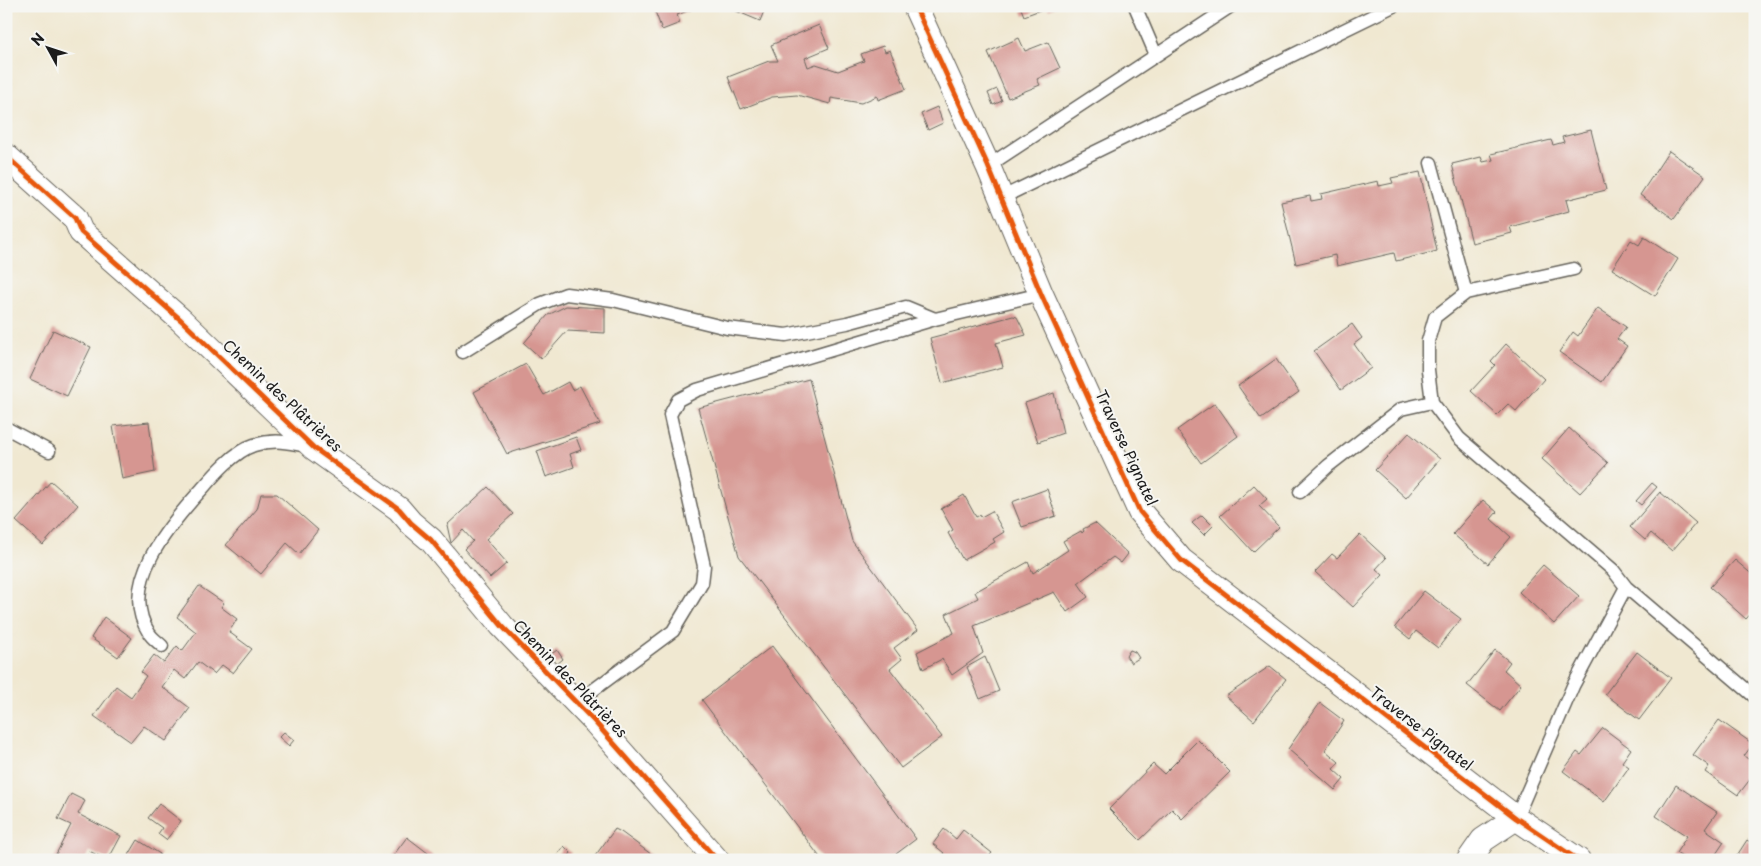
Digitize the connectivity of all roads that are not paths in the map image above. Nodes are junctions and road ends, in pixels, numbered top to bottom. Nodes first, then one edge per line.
1 (915, 6) edge
2 (1135, 6) edge
3 (1231, 6) edge
4 (1393, 6) edge
5 (1156, 55) junction
6 (6, 156) edge
7 (1431, 163) dead end
8 (988, 166) junction
9 (1001, 198) junction
10 (1574, 268) dead end
11 (1466, 293) junction
12 (1041, 294) junction
13 (936, 319) junction
14 (463, 352) dead end
15 (1432, 402) junction
16 (6, 428) edge
17 (314, 448) junction
18 (49, 451) dead end
19 (1300, 492) dead end
20 (1626, 587) junction
21 (162, 646) dead end
22 (588, 694) dead end
23 (1755, 697) edge
24 (1516, 818) junction
25 (717, 860) edge
26 (1469, 860) edge
27 (1578, 860) edge

1 - 8 street, Traverse Pignatel
2 - 5 lane
3 - 5 lane
4 - 9 lane
5 - 8 lane
6 - 17 street, Chemin des Plâtrières
7 - 11 lane
8 - 9 street, Traverse Pignatel
9 - 12 street, Traverse Pignatel
10 - 11 lane
11 - 15 lane
12 - 13 lane
12 - 24 street, Traverse Pignatel
13 - 14 lane
13 - 22 lane
15 - 19 lane
15 - 20 lane
16 - 18 lane
17 - 21 lane
17 - 25 street, Chemin des Plâtrières
20 - 23 lane
20 - 24 lane
24 - 26 street
24 - 27 street, Traverse Pignatel

